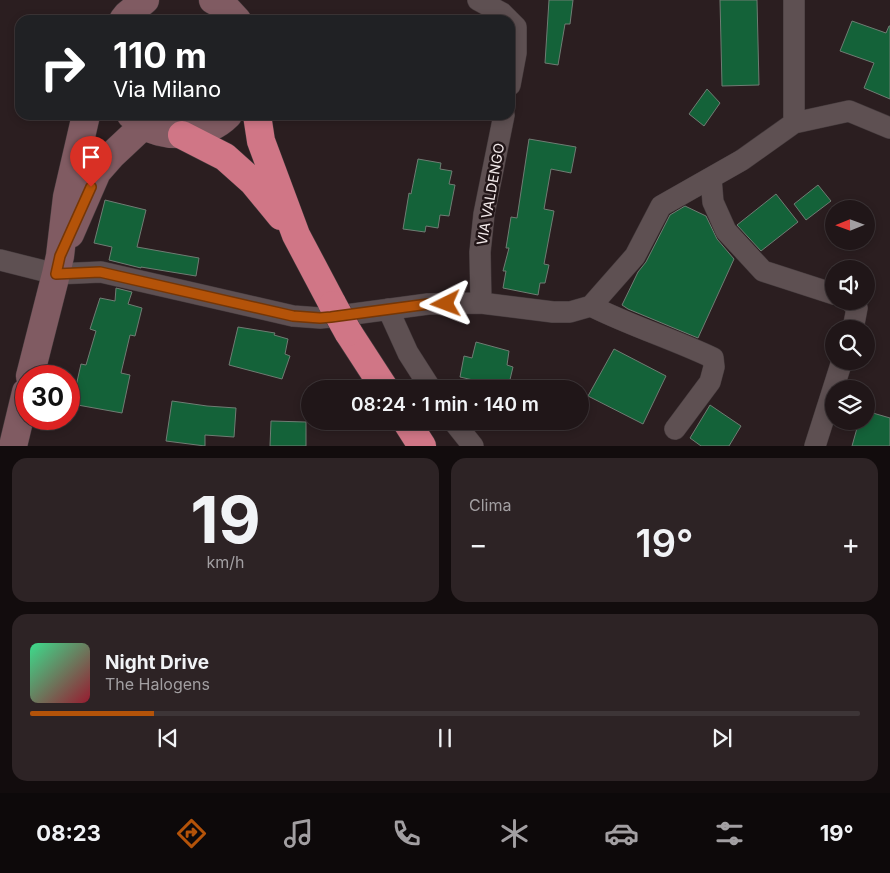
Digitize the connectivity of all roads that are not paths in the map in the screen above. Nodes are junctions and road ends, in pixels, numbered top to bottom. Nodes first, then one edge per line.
1 (478, 0) edge
2 (794, 0) edge
3 (504, 15) edge
4 (515, 26) edge
5 (515, 58) edge
6 (85, 120) edge
7 (137, 120) edge
8 (221, 120) edge
9 (258, 120) edge
10 (503, 120) edge
11 (794, 123) junction
12 (890, 128) edge
13 (182, 135) junction
14 (711, 178) junction
15 (296, 235) junction
16 (0, 260) edge
17 (58, 265) junction
18 (825, 291) edge
19 (482, 303) junction
20 (591, 306) junction
21 (388, 309) junction
22 (33, 365) edge
23 (839, 370) edge
24 (380, 380) edge
25 (425, 380) edge
26 (674, 429) dead end
27 (17, 430) edge
28 (412, 430) edge
29 (460, 430) edge
30 (13, 446) edge
31 (422, 446) edge
32 (473, 446) edge
33 (815, 446) edge

1 - 3 street
2 - 11 street
4 - 5 street
6 - 17 main road
7 - 13 main road
7 - 17 main road
8 - 13 main road
9 - 15 highway
10 - 19 street, VIA VALDENGO
11 - 12 street
11 - 14 street
13 - 15 highway
14 - 18 street
14 - 20 street
15 - 24 highway, bridge
16 - 17 street
17 - 21 street
17 - 22 main road
19 - 20 street
19 - 21 street
20 - 26 street
21 - 25 street
23 - 33 street
27 - 30 main road
28 - 31 highway
29 - 32 street

